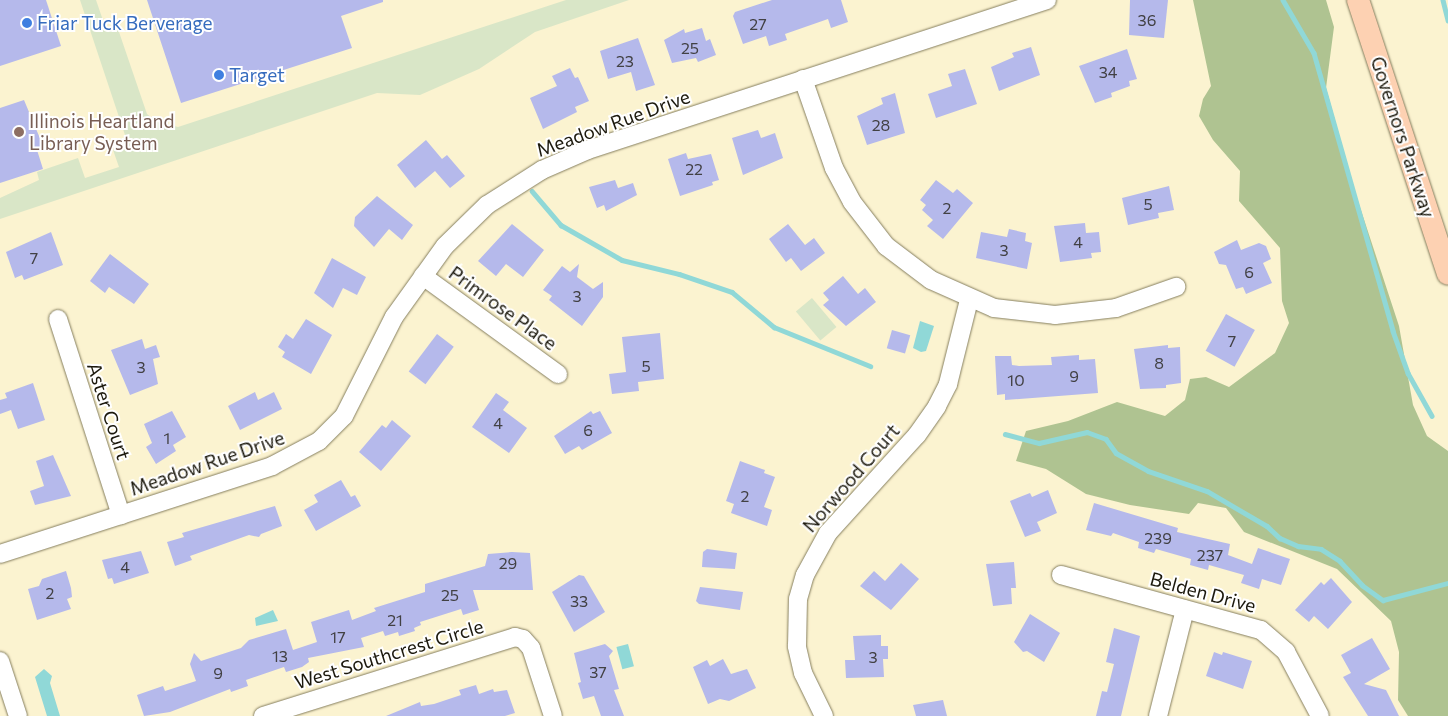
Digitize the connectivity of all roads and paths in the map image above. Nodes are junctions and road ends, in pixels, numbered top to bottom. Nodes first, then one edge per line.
1 (1047, 0) edge
2 (1358, 0) edge
3 (803, 79) junction
4 (1448, 274) edge
5 (423, 276) junction
6 (1176, 287) dead end
7 (970, 300) junction
8 (58, 318) dead end
9 (558, 374) dead end
10 (121, 516) junction
11 (0, 554) edge
12 (1061, 575) dead end
13 (1185, 609) junction
14 (0, 661) edge
15 (18, 716) edge
16 (263, 716) edge
17 (553, 716) edge
18 (824, 716) edge
19 (1158, 716) edge
20 (1320, 716) edge

1 - 3 street, Meadow Rue Drive
2 - 4 main road, Governors Parkway
3 - 5 street, Meadow Rue Drive
3 - 7 street
5 - 9 street, Primrose Place
5 - 10 street, Meadow Rue Drive
6 - 7 street
7 - 18 street, Norwood Court
8 - 10 street, Aster Court
10 - 11 street, Meadow Rue Drive
12 - 13 street, Belden Drive
13 - 19 street
13 - 20 street, Belden Drive
14 - 15 street
16 - 17 street, West Southcrest Circle

